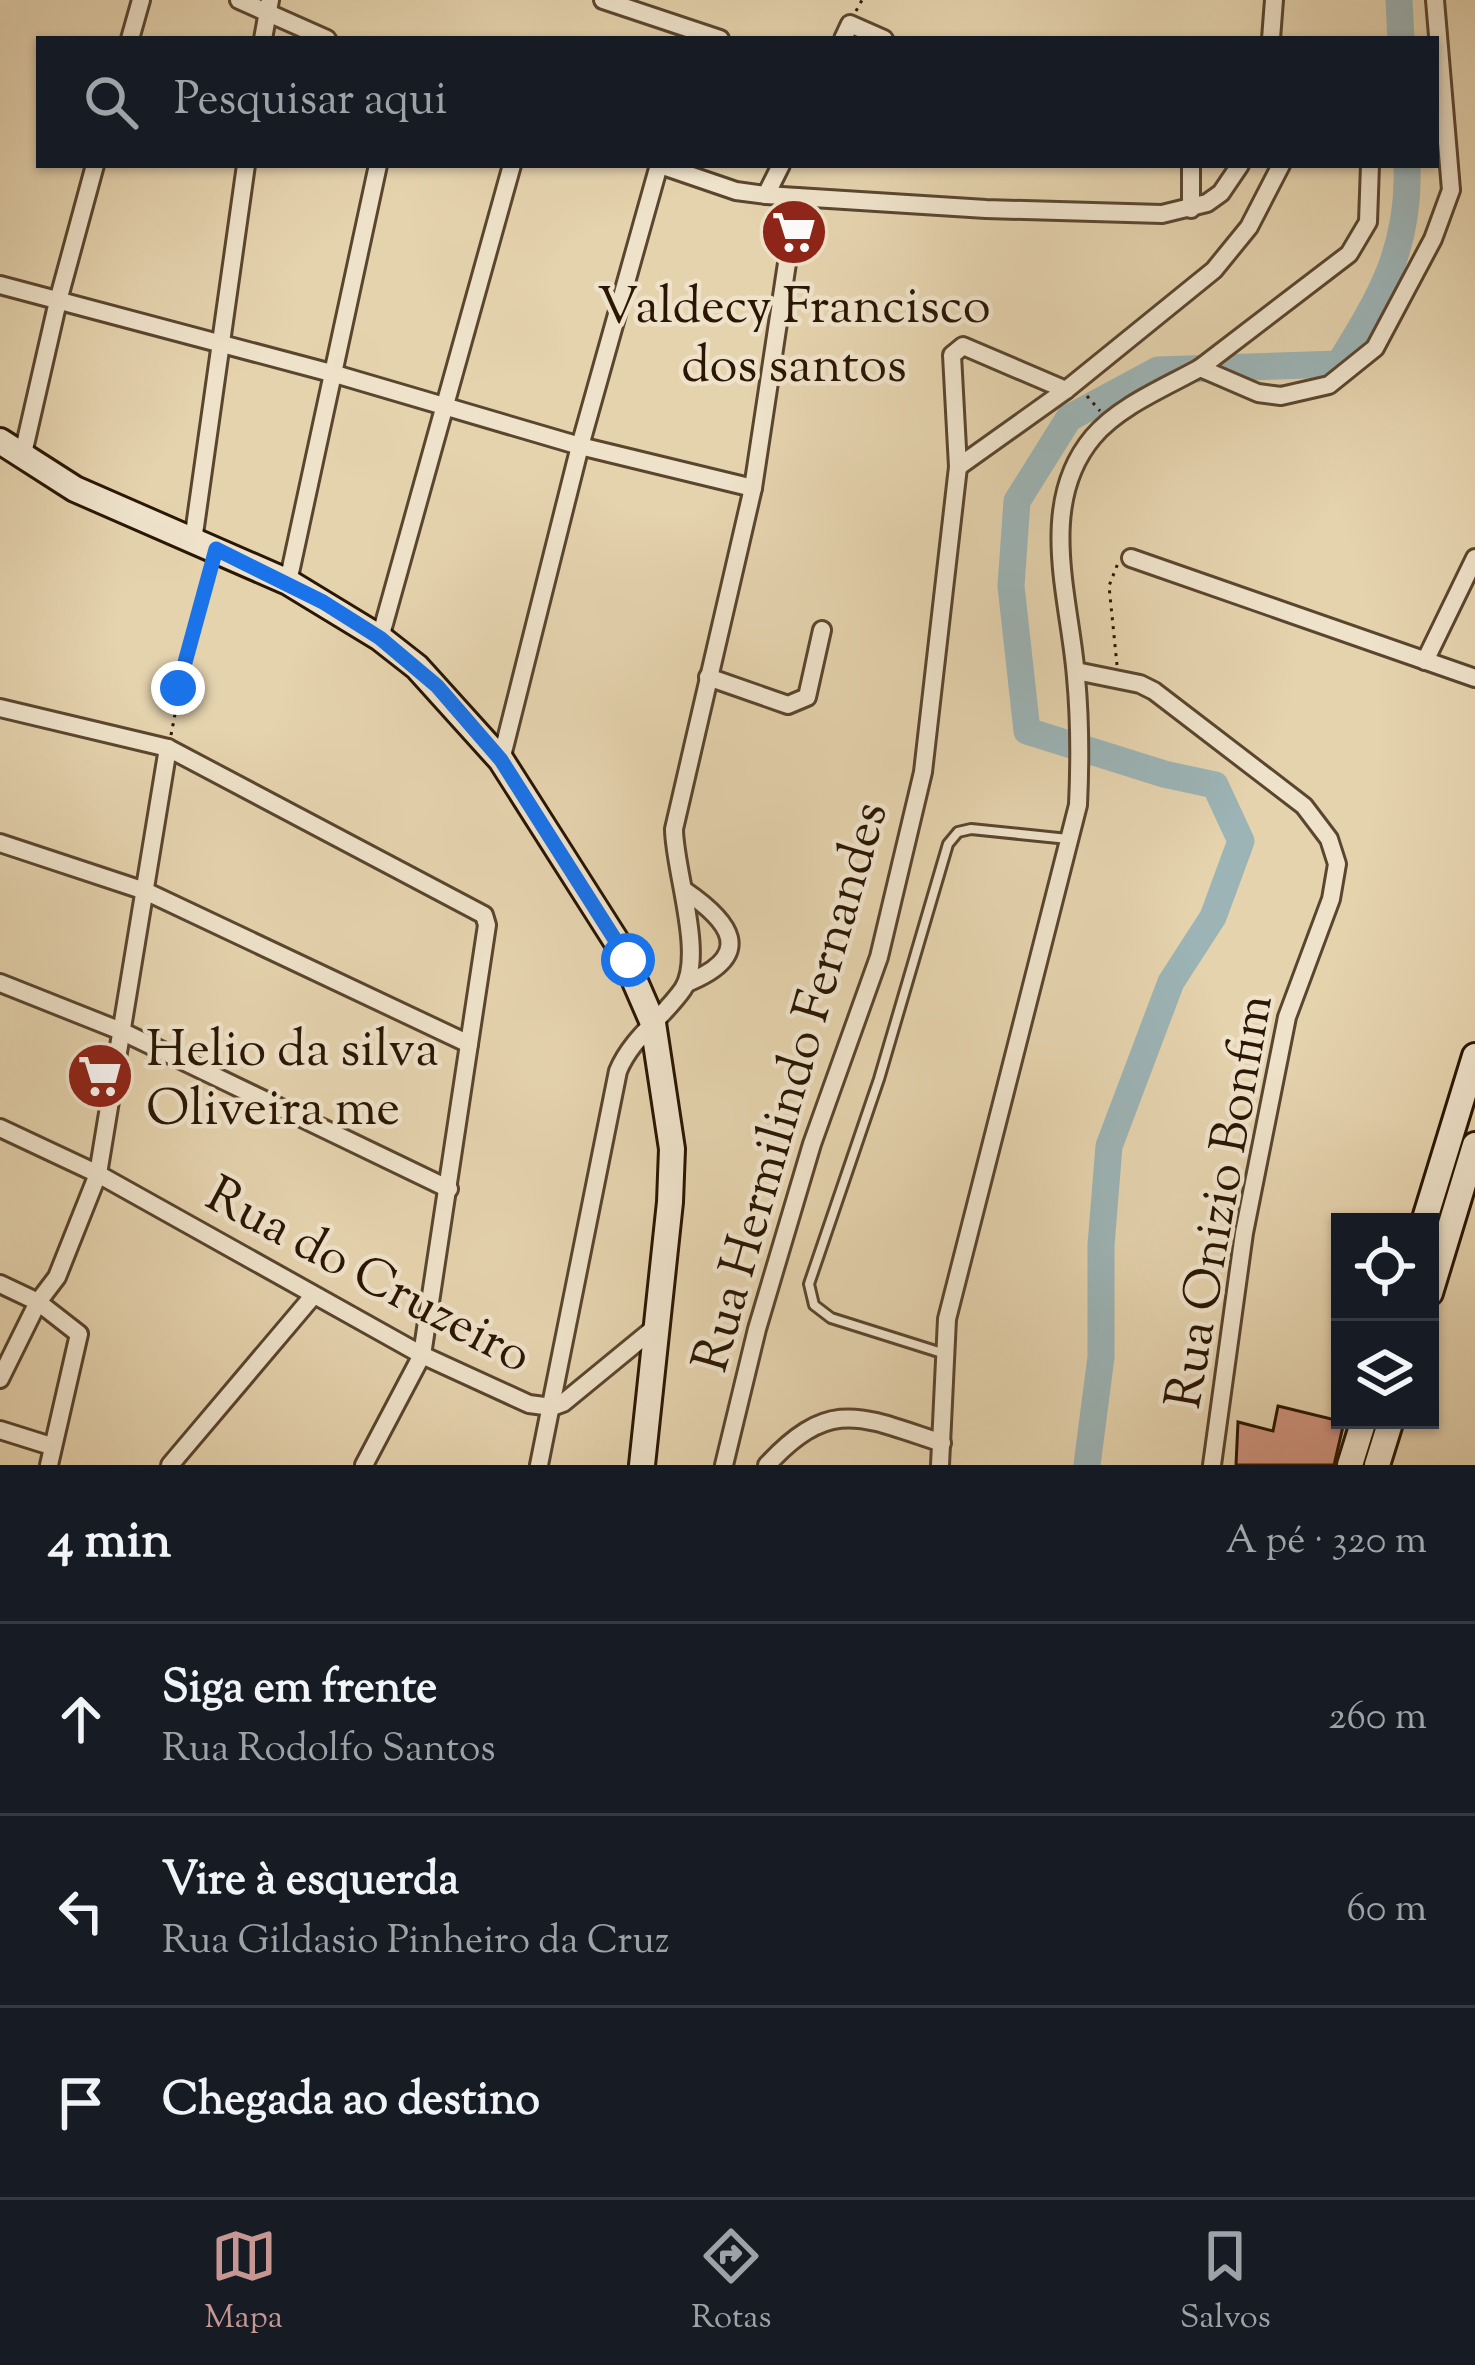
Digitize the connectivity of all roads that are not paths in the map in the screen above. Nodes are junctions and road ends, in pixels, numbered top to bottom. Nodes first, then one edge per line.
1 (141, 0) edge
2 (239, 0) edge
3 (603, 0) edge
4 (1274, 0) edge
5 (1435, 0) edge
6 (268, 6) edge
7 (131, 36) edge
8 (263, 36) edge
9 (322, 36) edge
10 (711, 36) edge
11 (1275, 36) edge
12 (1438, 36) edge
13 (1439, 48) edge
14 (94, 168) edge
15 (246, 168) edge
16 (376, 168) edge
17 (511, 168) edge
18 (659, 168) edge
19 (669, 168) edge
20 (780, 168) edge
21 (1191, 168) edge
22 (1238, 168) edge
23 (1280, 168) edge
24 (1370, 168) edge
25 (766, 195) junction
26 (797, 197) junction
27 (1191, 209) junction
28 (0, 285) edge
29 (58, 301) junction
30 (222, 345) junction
31 (1200, 368) junction
32 (334, 374) junction
33 (1072, 388) junction
34 (443, 406) junction
35 (0, 441) edge
36 (580, 446) junction
37 (22, 458) junction
38 (958, 467) junction
39 (753, 488) junction
40 (204, 545) junction
41 (1131, 558) road end
42 (1475, 558) edge
43 (288, 582) junction
44 (822, 629) dead end
45 (380, 638) junction
46 (1425, 661) junction
47 (1076, 671) junction
48 (708, 677) junction
49 (1475, 678) edge
50 (0, 708) edge
51 (168, 748) junction
52 (501, 760) junction
53 (1072, 840) junction
54 (0, 844) edge
55 (684, 890) junction
56 (145, 891) junction
57 (0, 983) edge
58 (687, 983) junction
59 (653, 1023) junction
60 (122, 1031) junction
61 (469, 1044) junction
62 (1473, 1072) edge
63 (0, 1128) edge
64 (1475, 1145) edge
65 (98, 1174) junction
66 (448, 1189) junction
67 (1427, 1213) edge
68 (1439, 1263) edge
69 (0, 1284) edge
70 (313, 1296) junction
71 (38, 1302) junction
72 (658, 1325) junction
73 (943, 1353) junction
74 (422, 1355) junction
75 (0, 1378) edge
76 (553, 1407) junction
77 (1361, 1429) edge
78 (1388, 1429) edge
79 (0, 1430) edge
80 (942, 1443) junction
81 (50, 1455) edge
82 (170, 1465) edge
83 (364, 1465) edge
84 (539, 1465) edge
85 (642, 1465) edge
86 (724, 1465) edge
87 (766, 1465) edge
88 (940, 1465) edge
89 (1212, 1465) edge
90 (1350, 1465) edge
91 (1378, 1465) edge

1 - 7 street
2 - 6 street
3 - 10 street
4 - 11 street
5 - 12 street
6 - 8 street
6 - 9 street
13 - 31 street
14 - 29 street
15 - 30 street
16 - 32 street
17 - 34 street
18 - 36 street
19 - 25 street
20 - 25 street
21 - 27 street
22 - 27 street
23 - 33 street
24 - 31 street
25 - 26 street
26 - 27 street
26 - 39 street
28 - 29 street
29 - 30 street
29 - 37 street
30 - 32 street
30 - 40 street
31 - 47 street
32 - 34 street
32 - 43 street
33 - 38 street
33 - 38 street, Rua Hermilindo Fernandes
34 - 36 street
34 - 45 street
35 - 37 main road
36 - 39 street
36 - 52 street
37 - 40 main road
38 - 86 street, Rua Hermilindo Fernandes
39 - 48 street
40 - 43 main road
41 - 46 street
42 - 46 street
43 - 45 main road
44 - 48 street
45 - 52 main road
46 - 49 street
47 - 53 street
47 - 89 street, Rua Onizio Bonfim
48 - 55 street
50 - 51 street
51 - 56 street
51 - 61 street
52 - 59 main road
53 - 73 street
53 - 73 lane
54 - 56 street
55 - 58 street
55 - 58 street
56 - 60 street
56 - 61 street
57 - 60 street
58 - 59 street
59 - 72 main road
59 - 76 street
60 - 65 street
60 - 66 street
61 - 66 street
62 - 67 main road
63 - 65 street, Rua do Cruzeiro
64 - 68 main road
65 - 70 street, Rua do Cruzeiro
65 - 71 street
66 - 74 street
69 - 71 street
70 - 74 street, Rua do Cruzeiro
70 - 82 street
71 - 75 street
71 - 81 street
72 - 76 street, Rua do Cruzeiro
72 - 85 main road
73 - 80 street
74 - 76 street, Rua do Cruzeiro
74 - 83 street
76 - 84 street
77 - 90 main road
78 - 91 main road
79 - 81 street
80 - 87 street
80 - 88 street

